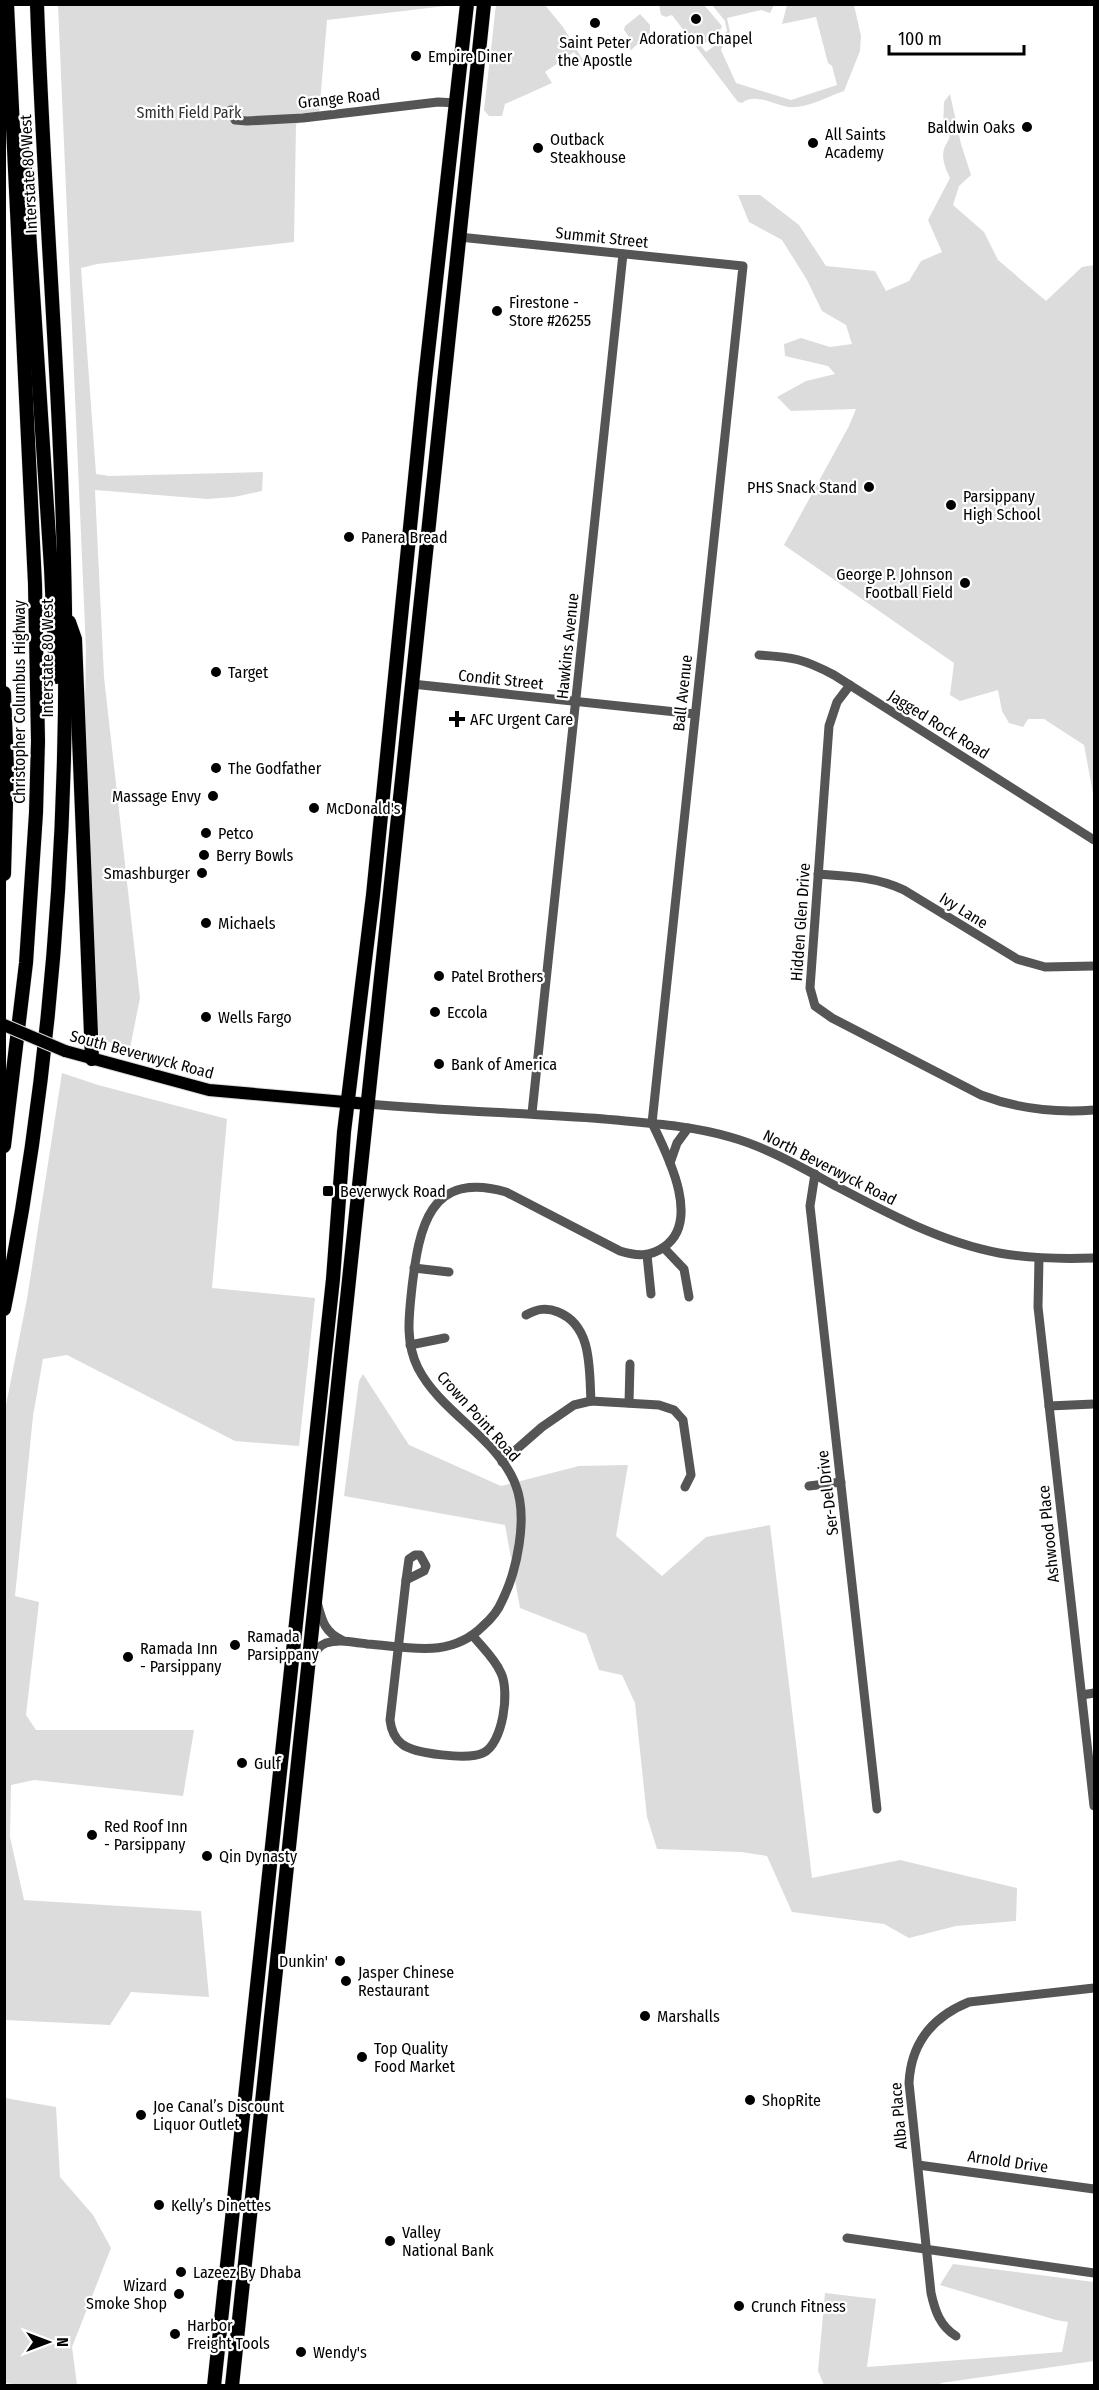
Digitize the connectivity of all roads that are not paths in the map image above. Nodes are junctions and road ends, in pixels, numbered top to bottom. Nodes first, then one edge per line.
1 (7, 4) edge
2 (37, 4) edge
3 (467, 4) edge
4 (484, 4) edge
5 (457, 103) junction
6 (231, 110) dead end
7 (12, 124) junction
8 (459, 237) junction
9 (624, 254) junction
10 (743, 266) joint
11 (65, 609) junction
12 (759, 655) dead end
13 (412, 684) junction
14 (850, 685) junction
15 (4, 693) edge
16 (576, 702) junction
17 (695, 714) junction
18 (1095, 840) edge
19 (4, 874) edge
20 (818, 874) junction
21 (1095, 966) edge
22 (51, 979) junction
23 (4, 1025) edge
24 (92, 1059) junction
25 (348, 1103) junction
26 (368, 1104) junction
27 (1095, 1110) edge
28 (532, 1113) junction
29 (652, 1123) junction
30 (688, 1128) junction
31 (4, 1146) edge
32 (670, 1163) junction
33 (814, 1174) junction
34 (664, 1248) junction
35 (647, 1255) junction
36 (1039, 1258) junction
37 (1095, 1258) edge
38 (414, 1268) junction
39 (449, 1272) dead end
40 (651, 1294) dead end
41 (689, 1296) dead end
42 (4, 1309) edge
43 (526, 1315) dead end
44 (445, 1338) dead end
45 (410, 1345) junction
46 (630, 1364) dead end
47 (591, 1401) junction
48 (629, 1403) junction
49 (1095, 1404) edge
50 (1049, 1406) junction
51 (502, 1462) junction
52 (841, 1482) junction
53 (808, 1486) dead end
54 (685, 1487) dead end
55 (406, 1580) dead end
56 (316, 1599) junction
57 (473, 1636) junction
58 (345, 1641) junction
59 (398, 1646) junction
60 (309, 1664) junction
61 (1095, 1694) edge
62 (1082, 1695) junction
63 (1095, 1806) edge
64 (877, 1809) dead end
65 (1095, 1988) edge
66 (918, 2165) junction
67 (1095, 2189) edge
68 (847, 2238) dead end
69 (926, 2249) junction
70 (1095, 2273) edge
71 (956, 2336) dead end
72 (214, 2385) edge
73 (232, 2385) edge

1 - 7 highway, Christopher Columbus Highway
2 - 11 highway, Interstate 80 West
3 - 5 highway
4 - 8 highway
5 - 6 street, Grange Road
5 - 25 highway
7 - 22 highway
7 - 31 highway, Christopher Columbus Highway
8 - 9 street, Summit Street
8 - 13 highway
9 - 10 street, Summit Street
9 - 16 street, Hawkins Avenue
10 - 17 street, Ball Avenue
11 - 22 highway, Interstate 80 West
11 - 24 highway
12 - 14 street, Jagged Rock Road
13 - 16 street, Condit Street
13 - 26 highway
14 - 18 street, Jagged Rock Road
14 - 20 street, Hidden Glen Drive
15 - 19 highway, Christopher Columbus Highway
16 - 17 street, Condit Street
16 - 28 street, Hawkins Avenue
17 - 29 street, Ball Avenue
20 - 21 street, Ivy Lane
20 - 27 street, Hidden Glen Drive
22 - 42 highway, Interstate 80 West
23 - 24 main road, South Beverwyck Road, bridge
24 - 25 main road, South Beverwyck Road
25 - 26 main road, South Beverwyck Road
25 - 72 highway
26 - 28 street, North Beverwyck Road
26 - 56 highway
28 - 29 street, North Beverwyck Road
29 - 30 street, North Beverwyck Road
29 - 32 street
30 - 32 street
30 - 33 street, North Beverwyck Road
32 - 34 street
33 - 36 street, North Beverwyck Road
33 - 52 street, Ser-Del Drive
34 - 35 street
34 - 41 street
35 - 38 street, Crown Point Road
35 - 40 street
36 - 37 street, North Beverwyck Road
36 - 50 street, Ashwood Place
38 - 39 street
38 - 45 street, Crown Point Road
43 - 47 street
44 - 45 street
45 - 51 street, Crown Point Road
46 - 48 street
47 - 48 street
47 - 51 street
48 - 54 street
49 - 50 street
50 - 62 street, Ashwood Place
51 - 57 street, Crown Point Road
52 - 53 street
52 - 64 street, Ser-Del Drive
55 - 59 street
56 - 58 street
56 - 60 highway
57 - 59 street, Crown Point Road
57 - 59 street
58 - 59 street, Crown Point Road
58 - 60 street, Crown Point Road
60 - 73 highway
61 - 62 street
62 - 63 street, Ashwood Place
65 - 66 street, Alba Place
66 - 67 street, Arnold Drive
66 - 69 street, Alba Place
68 - 69 street
69 - 70 street
69 - 71 street, Alba Place

